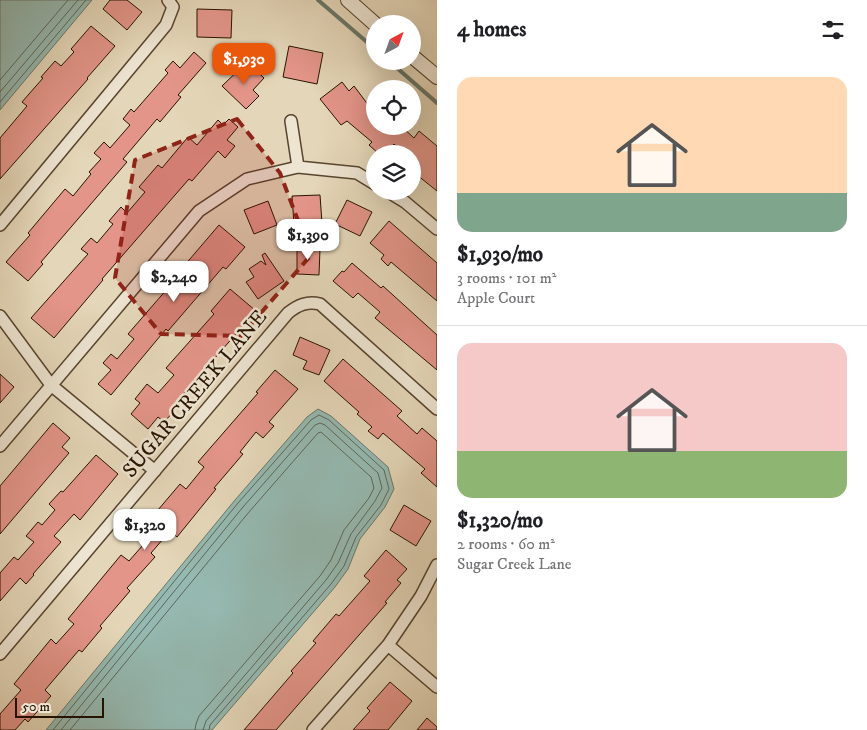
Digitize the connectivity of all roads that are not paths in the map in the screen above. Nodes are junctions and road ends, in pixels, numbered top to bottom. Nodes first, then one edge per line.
1 (348, 0) edge
2 (171, 4) edge
3 (366, 16) edge
4 (421, 64) edge
5 (437, 77) edge
6 (291, 121) dead end
7 (298, 167) junction
8 (366, 178) edge
9 (402, 200) edge
10 (0, 225) edge
11 (437, 229) edge
12 (0, 316) edge
13 (51, 385) junction
14 (437, 409) edge
15 (0, 446) edge
16 (154, 471) junction
17 (437, 565) edge
18 (388, 645) junction
19 (0, 654) edge
20 (437, 687) edge
21 (313, 730) edge

1 - 3 street
2 - 10 street
4 - 5 street
6 - 7 street
7 - 8 street
7 - 13 street
9 - 11 street
12 - 13 street
13 - 15 street
13 - 16 street
14 - 16 street, SUGAR CREEK LANE
16 - 19 street, SUGAR CREEK LANE
17 - 18 street
18 - 20 street
18 - 21 street

